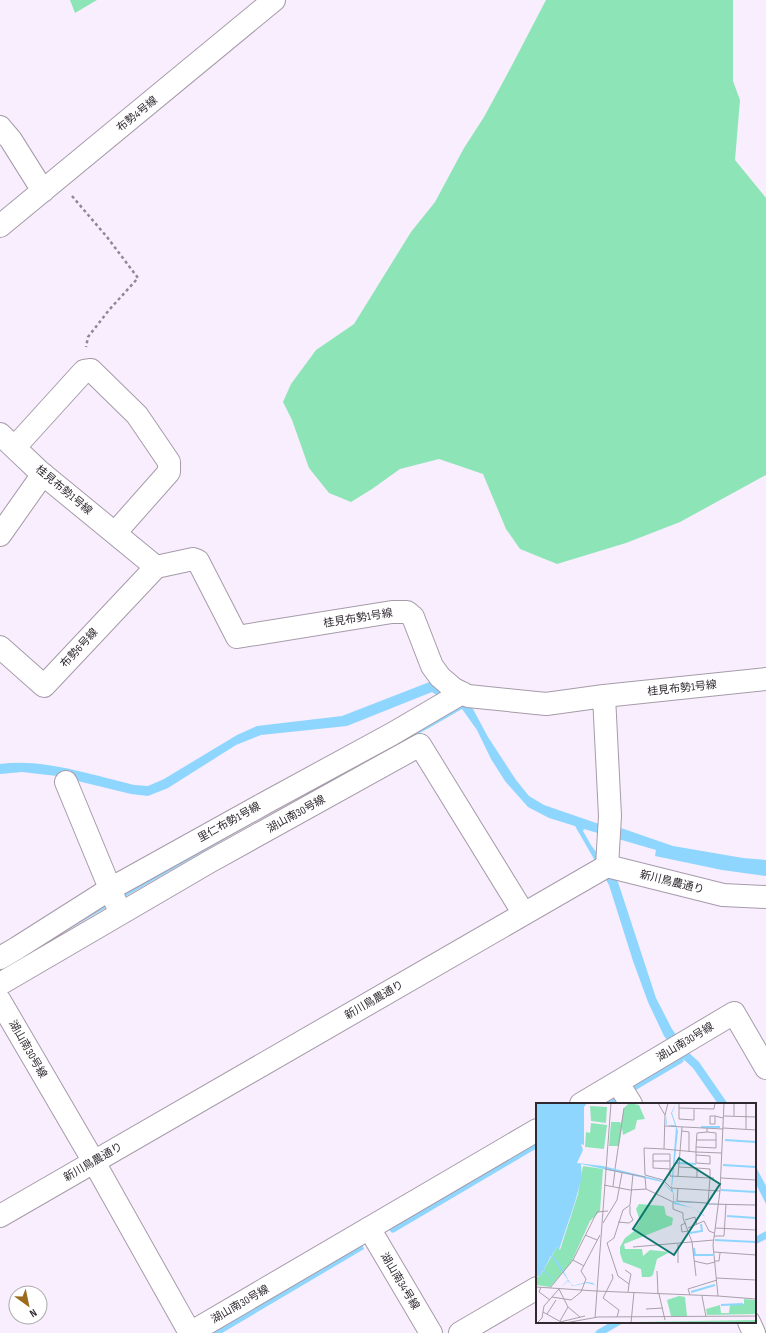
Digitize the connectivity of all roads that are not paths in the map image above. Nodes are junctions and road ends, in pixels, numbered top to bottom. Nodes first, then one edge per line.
1 (274, 0) edge
2 (0, 127) edge
3 (50, 185) junction
4 (0, 226) edge
5 (7, 440) edge
6 (43, 474) junction
7 (115, 533) junction
8 (0, 535) edge
9 (156, 567) junction
10 (0, 647) edge
11 (766, 679) edge
12 (462, 693) junction
13 (604, 696) junction
14 (66, 782) dead end
15 (607, 866) junction
16 (110, 889) junction
17 (766, 897) edge
18 (121, 913) junction
19 (524, 914) junction
20 (0, 958) edge
21 (0, 984) edge
22 (0, 1001) edge
23 (766, 1068) edge
24 (618, 1082) junction
25 (583, 1103) edge
26 (629, 1103) edge
27 (536, 1131) edge
28 (94, 1162) junction
29 (0, 1216) edge
30 (369, 1228) junction
31 (536, 1289) edge
32 (749, 1323) edge
33 (190, 1333) edge
34 (430, 1333) edge
35 (460, 1333) edge
36 (754, 1333) edge

1 - 3 street, 布勢4号線
2 - 3 street
3 - 4 street, 布勢4号線
5 - 6 street, 桂見布勢1号線
5 - 7 street
6 - 7 street, 桂見布勢1号線
6 - 8 street
7 - 9 street, 桂見布勢1号線
9 - 10 street, 布勢6号線
9 - 12 street, 桂見布勢1号線
11 - 13 street, 桂見布勢1号線
12 - 13 street, 桂見布勢1号線
12 - 16 street, 里仁布勢1号線
13 - 15 street
14 - 16 street
15 - 17 street, 新川鳥農通り
15 - 19 street, 新川鳥農通り
16 - 18 street
16 - 20 street, 里仁布勢1号線
18 - 19 street, 湖山南30号線
18 - 21 street, 湖山南30号線
19 - 28 street, 新川鳥農通り
22 - 28 street, 湖山南30号線
23 - 24 street, 湖山南30号線
24 - 25 street, 湖山南30号線
24 - 26 street
27 - 30 street, 湖山南30号線
28 - 29 street, 新川鳥農通り
28 - 33 street, 湖山南30号線
30 - 33 street, 湖山南30号線
30 - 34 street, 湖山南34号線
31 - 35 street
32 - 36 street

